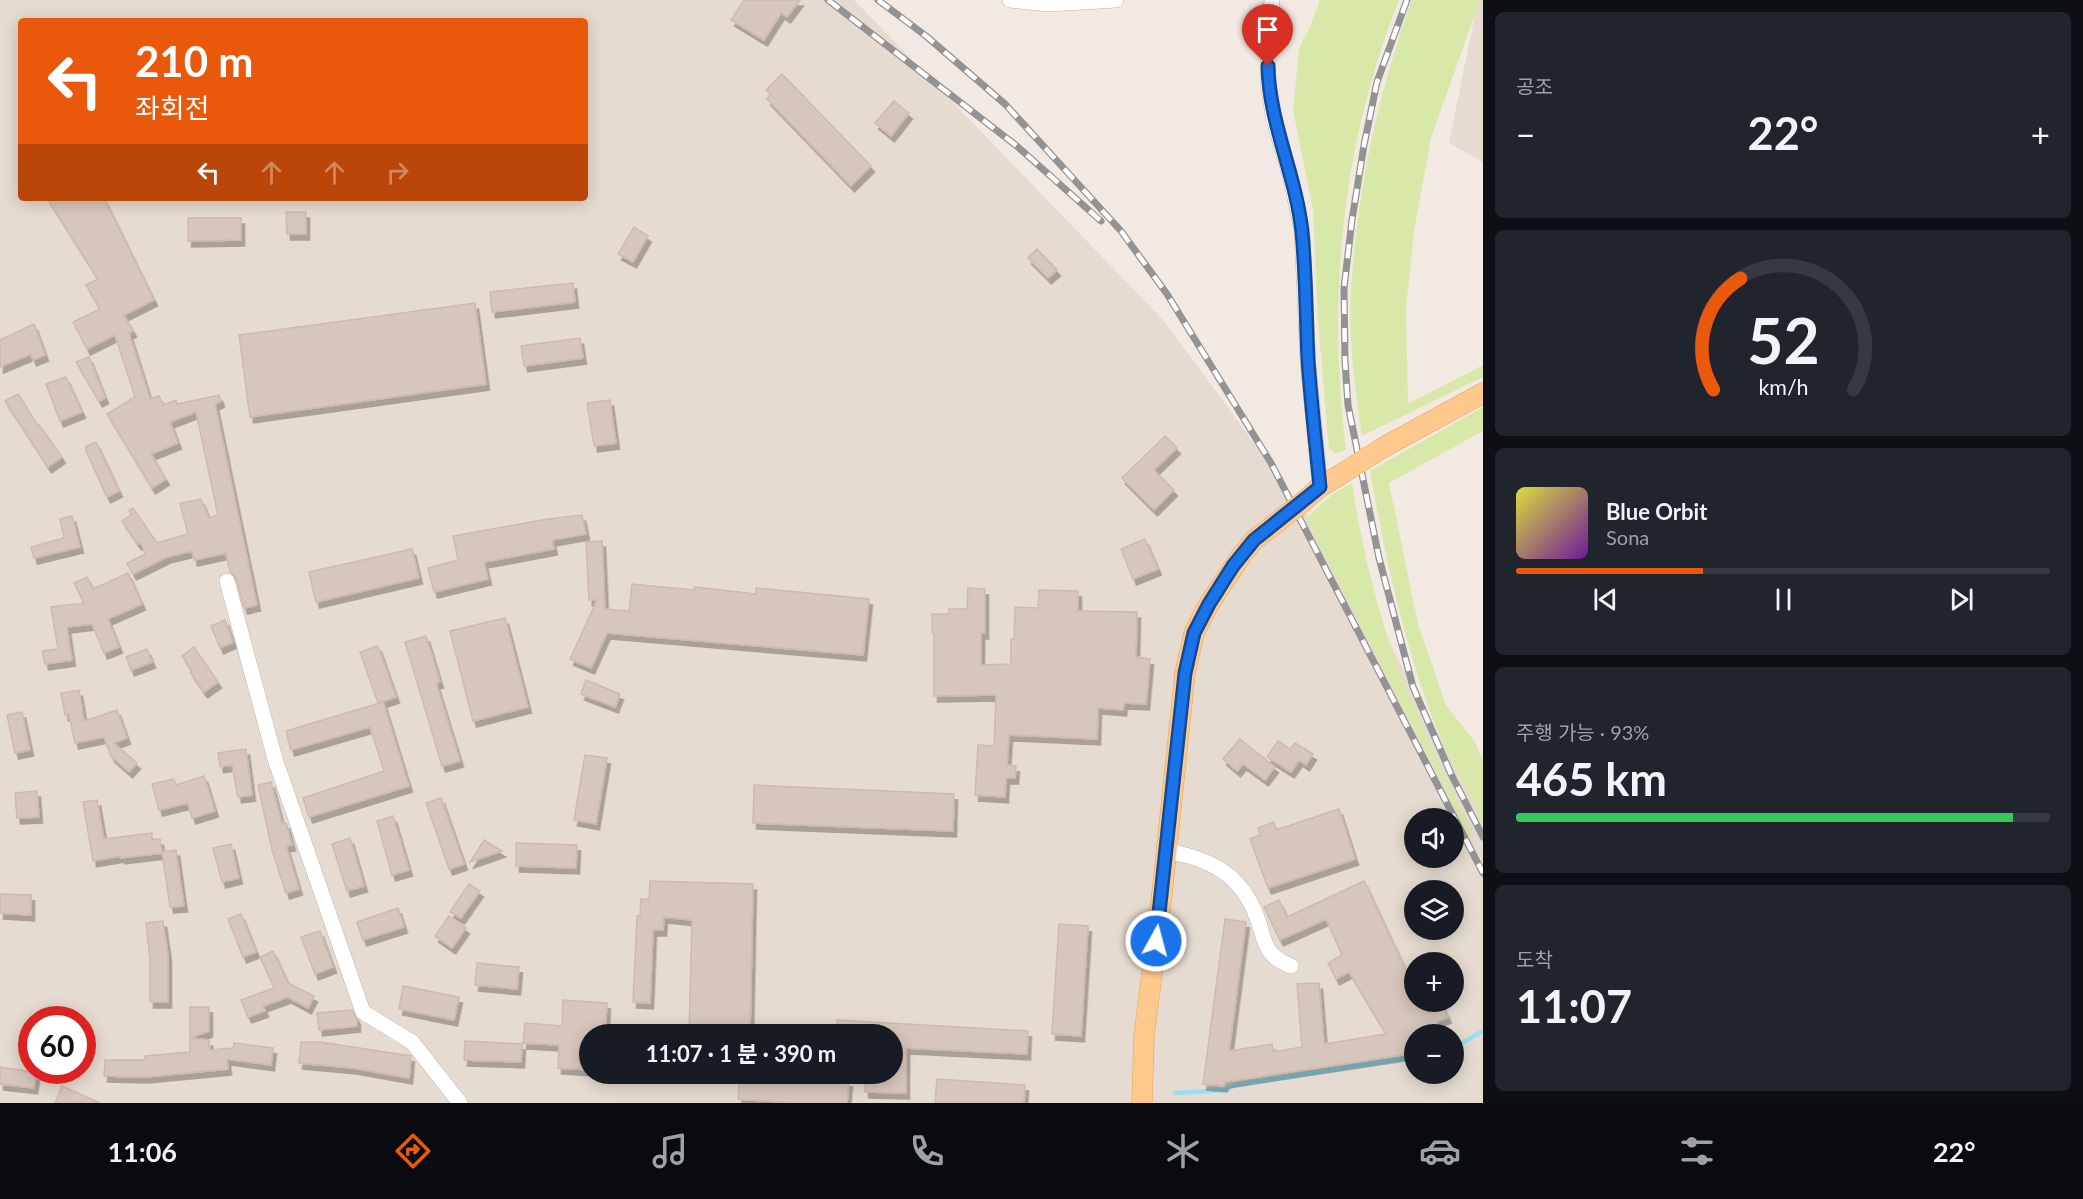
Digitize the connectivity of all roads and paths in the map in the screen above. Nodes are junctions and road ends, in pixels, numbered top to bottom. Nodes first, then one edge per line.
1 (1010, 0) edge
2 (1116, 0) edge
3 (1272, 0) edge
4 (1483, 393) edge
5 (1320, 487) junction
6 (227, 581) dead end
7 (1166, 851) junction
8 (1291, 966) dead end
9 (460, 1103) edge
10 (1142, 1103) edge

1 - 2 street
3 - 5 street
4 - 5 main road, bridge
5 - 7 main road, bridge
6 - 9 street
7 - 8 street
7 - 10 main road

